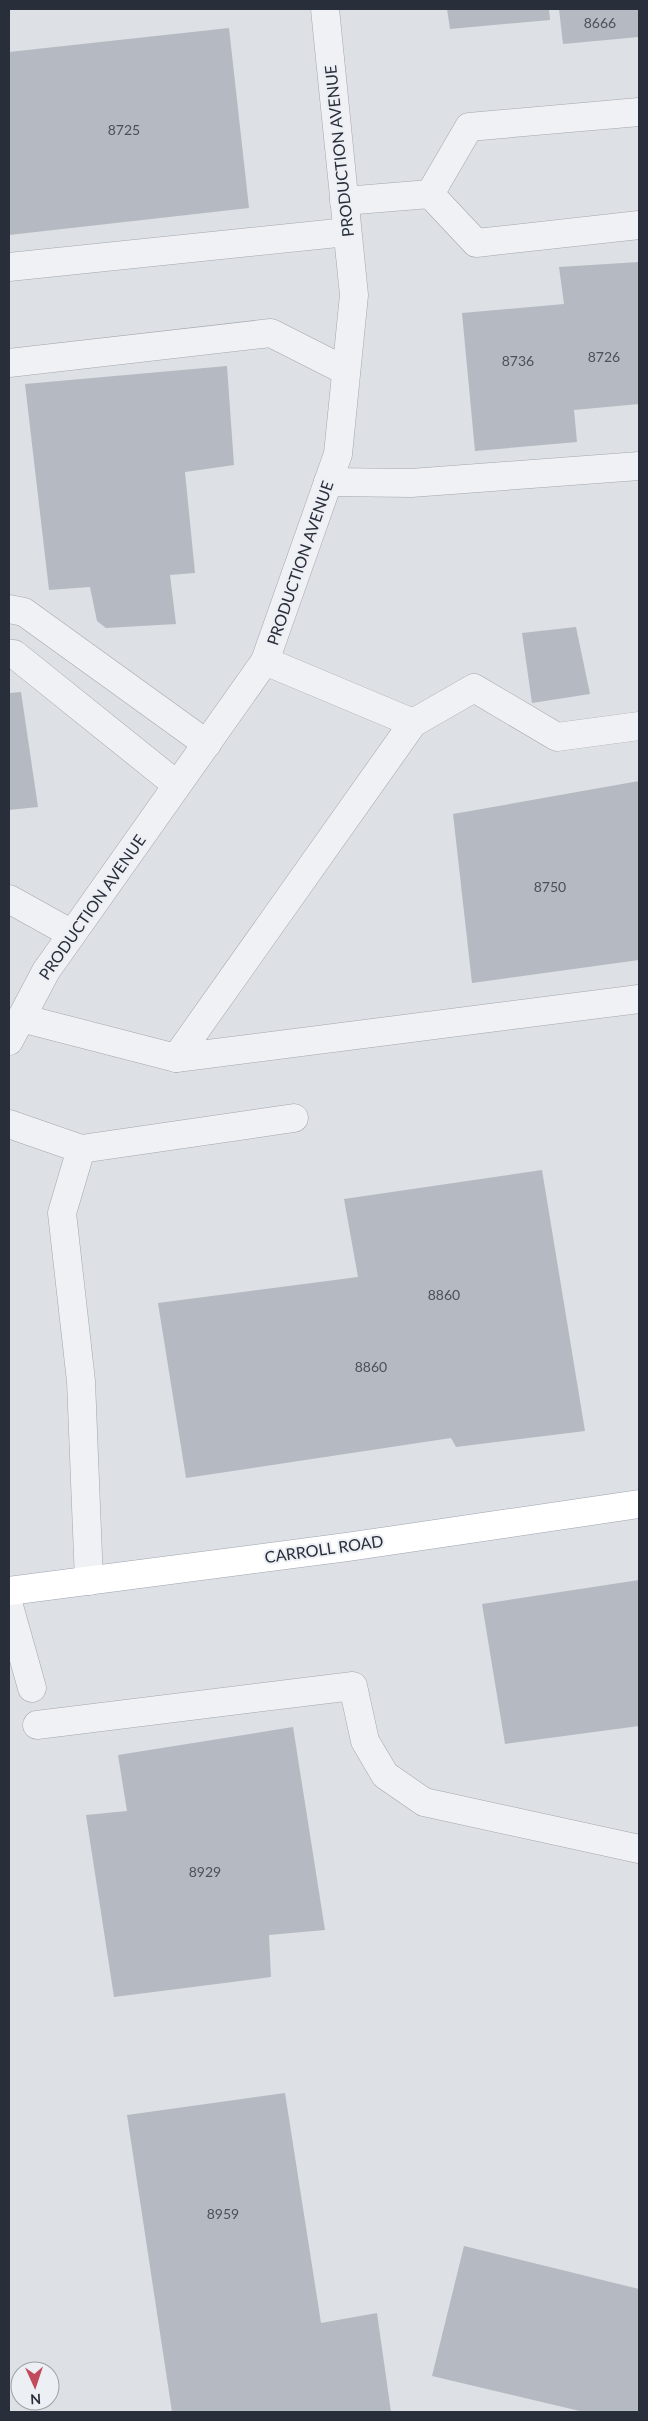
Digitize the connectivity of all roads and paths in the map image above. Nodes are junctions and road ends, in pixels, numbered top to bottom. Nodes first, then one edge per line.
1 (325, 9) edge
2 (639, 112) edge
3 (430, 194) junction
4 (344, 201) junction
5 (639, 226) edge
6 (347, 232) junction
7 (9, 267) edge
8 (9, 363) edge
9 (346, 371) junction
10 (639, 466) edge
11 (328, 482) junction
12 (9, 609) edge
13 (9, 654) edge
14 (265, 661) junction
15 (413, 723) junction
16 (639, 726) edge
17 (207, 744) junction
18 (178, 785) junction
19 (9, 899) edge
20 (72, 934) junction
21 (639, 1000) edge
22 (15, 1029) edge
23 (176, 1058) junction
24 (294, 1118) dead end
25 (9, 1124) edge
26 (81, 1149) junction
27 (639, 1504) edge
28 (89, 1581) junction
29 (9, 1591) edge
30 (9, 1606) edge
31 (32, 1688) dead end
32 (37, 1725) dead end
33 (639, 1850) edge

1 - 4 street, PRODUCTION AVENUE
2 - 3 street
3 - 4 street
3 - 5 street
4 - 6 street, PRODUCTION AVENUE
6 - 7 street
6 - 9 street, PRODUCTION AVENUE
8 - 9 street
9 - 11 street, PRODUCTION AVENUE
10 - 11 street
11 - 14 street, PRODUCTION AVENUE
12 - 17 street
13 - 18 street
14 - 15 street
14 - 17 street, PRODUCTION AVENUE
15 - 16 street
15 - 23 street
17 - 18 street, PRODUCTION AVENUE
18 - 20 street, PRODUCTION AVENUE
19 - 20 street
20 - 22 street, PRODUCTION AVENUE
21 - 23 street
22 - 23 street
24 - 26 street
25 - 26 street
26 - 28 street
27 - 28 main road, CARROLL ROAD
28 - 29 main road, CARROLL ROAD
30 - 31 street
32 - 33 street

